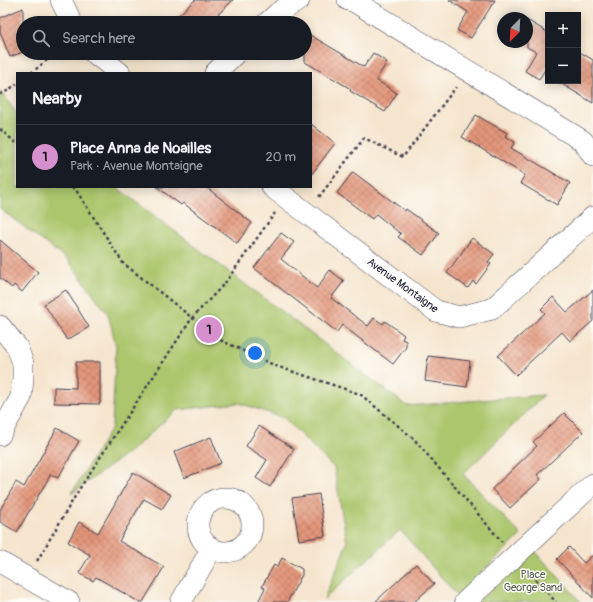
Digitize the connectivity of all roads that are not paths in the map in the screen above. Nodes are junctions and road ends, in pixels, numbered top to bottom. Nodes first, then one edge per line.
1 (61, 0) edge
2 (299, 0) edge
3 (348, 0) edge
4 (69, 16) edge
5 (275, 16) edge
6 (103, 60) edge
7 (229, 60) edge
8 (119, 72) edge
9 (216, 72) edge
10 (593, 156) edge
11 (279, 192) edge
12 (593, 217) edge
13 (0, 326) edge
14 (0, 435) edge
15 (593, 484) edge
16 (212, 548) dead end
17 (0, 562) edge
18 (69, 602) edge
19 (181, 602) edge
20 (464, 602) edge

1 - 4 street
2 - 5 street
3 - 10 street
6 - 8 street
7 - 9 street
11 - 12 street, Avenue Montaigne
13 - 14 street
15 - 20 street
16 - 19 street
17 - 18 street

